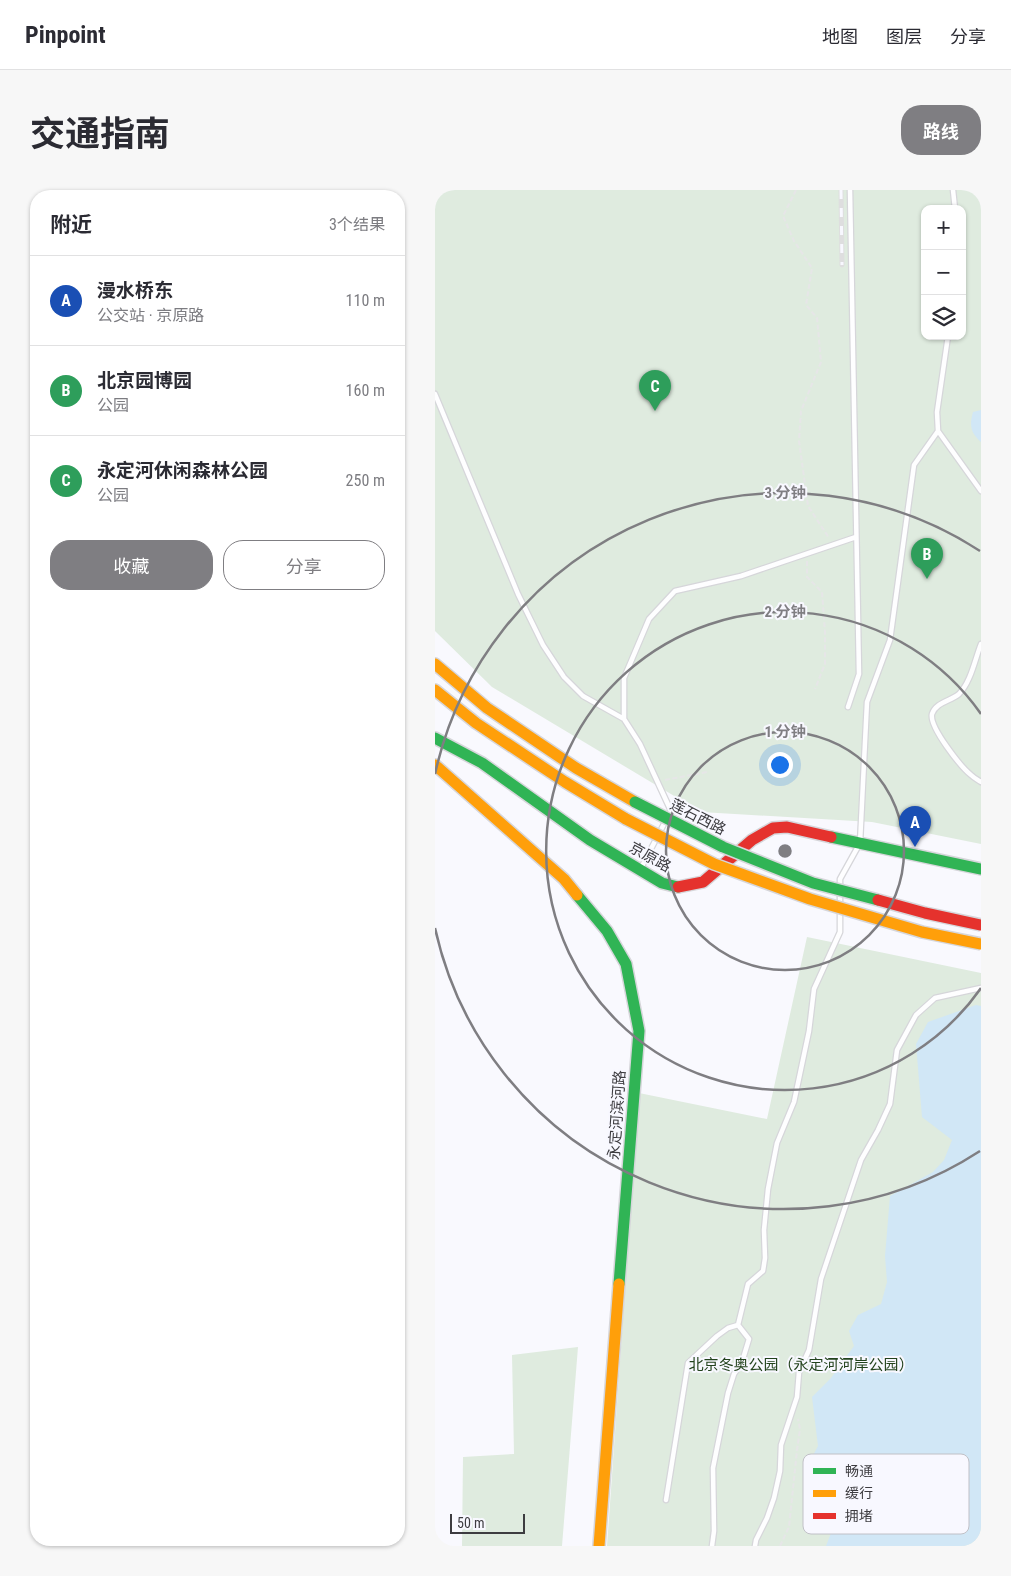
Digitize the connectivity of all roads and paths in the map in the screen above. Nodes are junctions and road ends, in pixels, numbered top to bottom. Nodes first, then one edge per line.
1 (796, 190) edge
2 (850, 190) edge
3 (953, 190) edge
4 (955, 205) edge
5 (947, 340) edge
6 (435, 394) edge
7 (939, 431) junction
8 (981, 491) edge
9 (856, 536) junction
10 (833, 545) junction
11 (807, 553) junction
12 (981, 644) edge
13 (435, 664) edge
14 (815, 689) dead end
15 (435, 690) edge
16 (848, 707) dead end
17 (624, 719) junction
18 (435, 738) edge
19 (435, 765) edge
20 (707, 772) dead end
21 (657, 782) junction
22 (981, 782) edge
23 (860, 843) junction
24 (981, 869) edge
25 (640, 870) junction
26 (981, 925) edge
27 (981, 944) edge
28 (981, 988) edge
29 (738, 1325) junction
30 (794, 1405) junction
31 (666, 1500) dead end
32 (599, 1546) edge
33 (712, 1546) edge
34 (755, 1546) edge
35 (780, 1546) edge

1 - 10 path
2 - 9 lane
3 - 4 lane
5 - 7 lane
6 - 17 lane
7 - 8 lane
7 - 23 lane
9 - 10 lane
9 - 16 lane
10 - 11 lane
11 - 14 path
11 - 17 lane
12 - 22 lane
13 - 26 main road, 莲石西路, bridge
15 - 27 main road, bridge
17 - 21 lane
18 - 25 main road, 京原路
19 - 32 main road, 永定河滨河路
20 - 21 path
21 - 25 lane
23 - 24 main road, 京原路
23 - 25 main road, 京原路
23 - 29 lane
28 - 30 lane
29 - 31 lane
29 - 33 lane
30 - 34 lane
30 - 35 path

